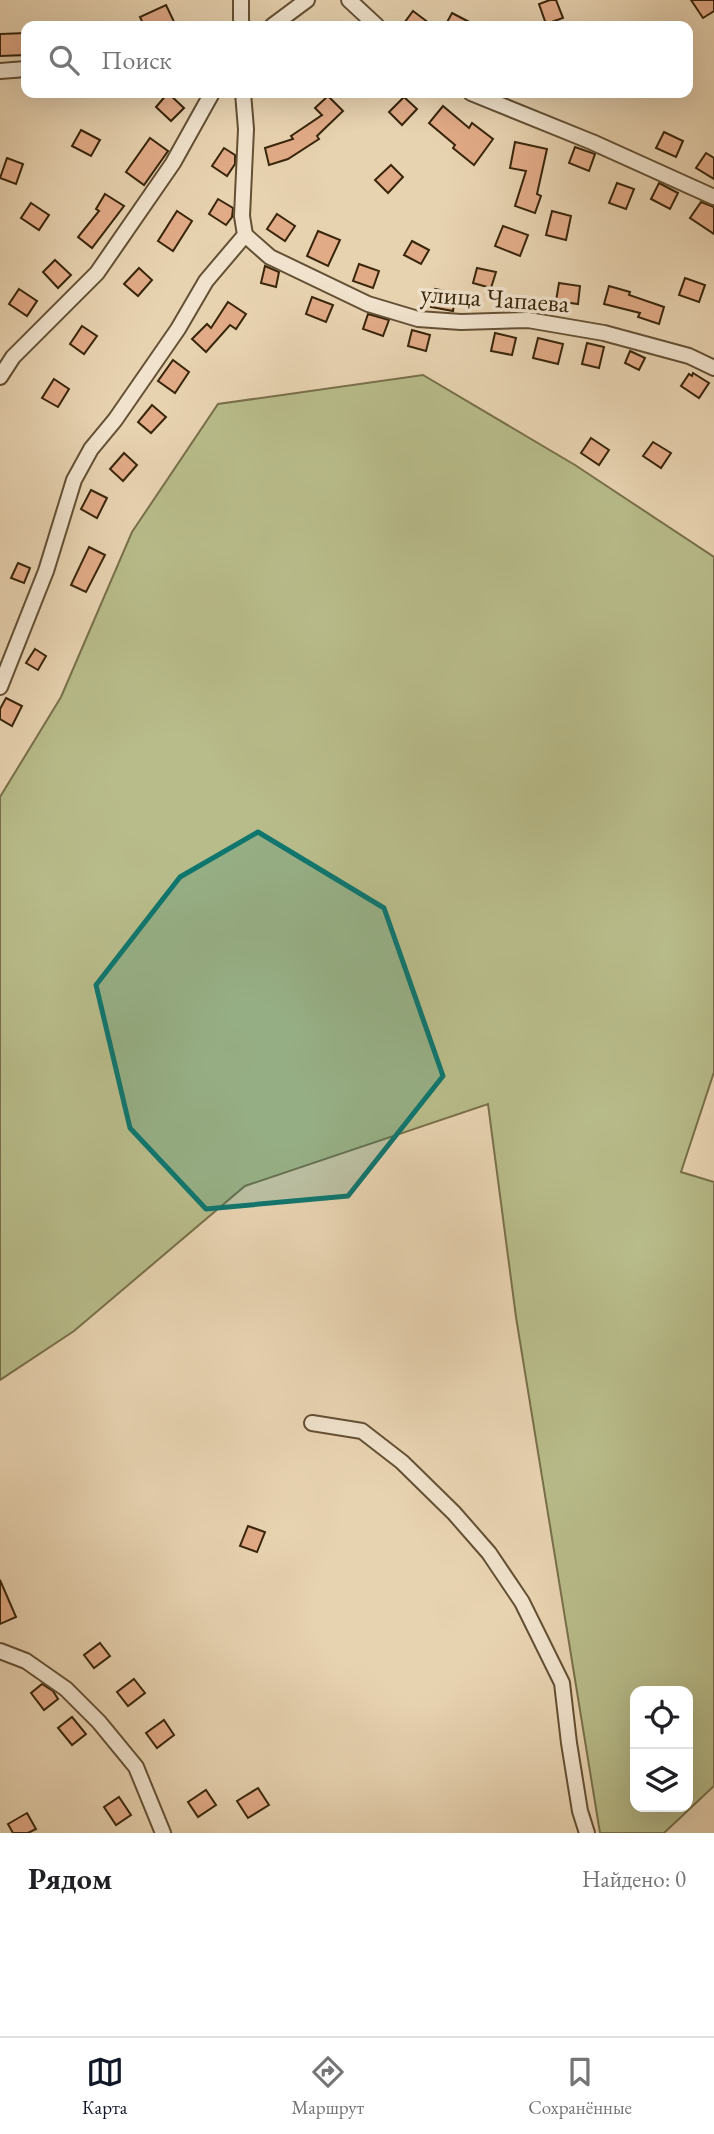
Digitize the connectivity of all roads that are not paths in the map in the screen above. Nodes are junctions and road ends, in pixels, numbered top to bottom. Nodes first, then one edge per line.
1 (241, 0) edge
2 (307, 0) edge
3 (349, 0) edge
4 (242, 21) edge
5 (279, 21) edge
6 (372, 21) edge
7 (21, 69) edge
8 (0, 71) edge
9 (209, 98) edge
10 (243, 98) edge
11 (483, 98) edge
12 (714, 197) edge
13 (245, 235) junction
14 (714, 368) edge
15 (0, 377) edge
16 (0, 687) edge
17 (312, 1423) dead end
18 (0, 1651) edge
19 (163, 1833) edge
20 (587, 1833) edge

1 - 4 street
2 - 5 street
3 - 6 street
7 - 8 street
9 - 15 street
10 - 13 street
11 - 12 street
13 - 14 street, улица Чапаева
13 - 16 street
17 - 20 street
18 - 19 street

